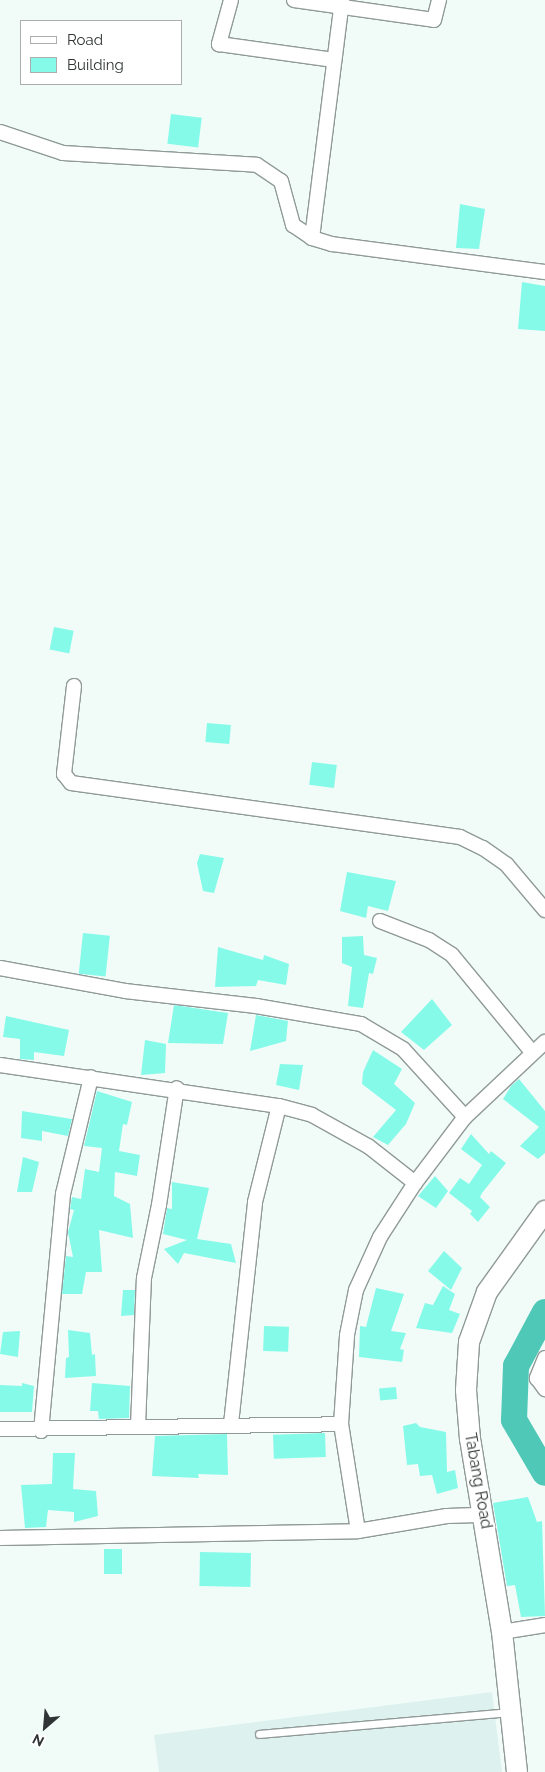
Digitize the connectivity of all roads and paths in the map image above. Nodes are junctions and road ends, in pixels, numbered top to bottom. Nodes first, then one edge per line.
1 (231, 0) edge
2 (294, 0) edge
3 (439, 0) edge
4 (341, 3) edge
5 (334, 60) junction
6 (0, 132) edge
7 (312, 238) junction
8 (545, 272) edge
9 (74, 686) dead end
10 (545, 910) edge
11 (380, 921) dead end
12 (0, 968) edge
13 (545, 1042) edge
14 (532, 1052) junction
15 (0, 1065) edge
16 (90, 1077) junction
17 (177, 1088) junction
18 (279, 1106) junction
19 (464, 1117) junction
20 (415, 1183) junction
21 (545, 1211) edge
22 (545, 1358) edge
23 (545, 1389) edge
24 (230, 1424) junction
25 (341, 1424) junction
26 (138, 1426) junction
27 (0, 1429) edge
28 (41, 1431) junction
29 (485, 1515) junction
30 (358, 1531) junction
31 (0, 1538) edge
32 (545, 1625) edge
33 (502, 1632) junction
34 (510, 1712) junction
35 (259, 1734) dead end
36 (517, 1772) edge

1 - 5 street
2 - 4 street
3 - 4 street
4 - 5 street
5 - 7 street
6 - 7 street
7 - 8 street
9 - 10 street
11 - 14 street
12 - 19 street
13 - 14 street
14 - 19 street
15 - 16 street
16 - 17 street
16 - 28 street
17 - 18 street
17 - 26 street
18 - 20 street
18 - 24 street
19 - 20 street
20 - 25 street
21 - 29 main road, Tabang Road
22 - 23 street
24 - 25 street
24 - 26 street
25 - 30 street
26 - 28 street
27 - 28 street
29 - 30 street
29 - 33 main road, Tabang Road
30 - 31 street
32 - 33 street
33 - 34 main road, Tabang Road
34 - 35 lane
34 - 36 main road, Tabang Road

